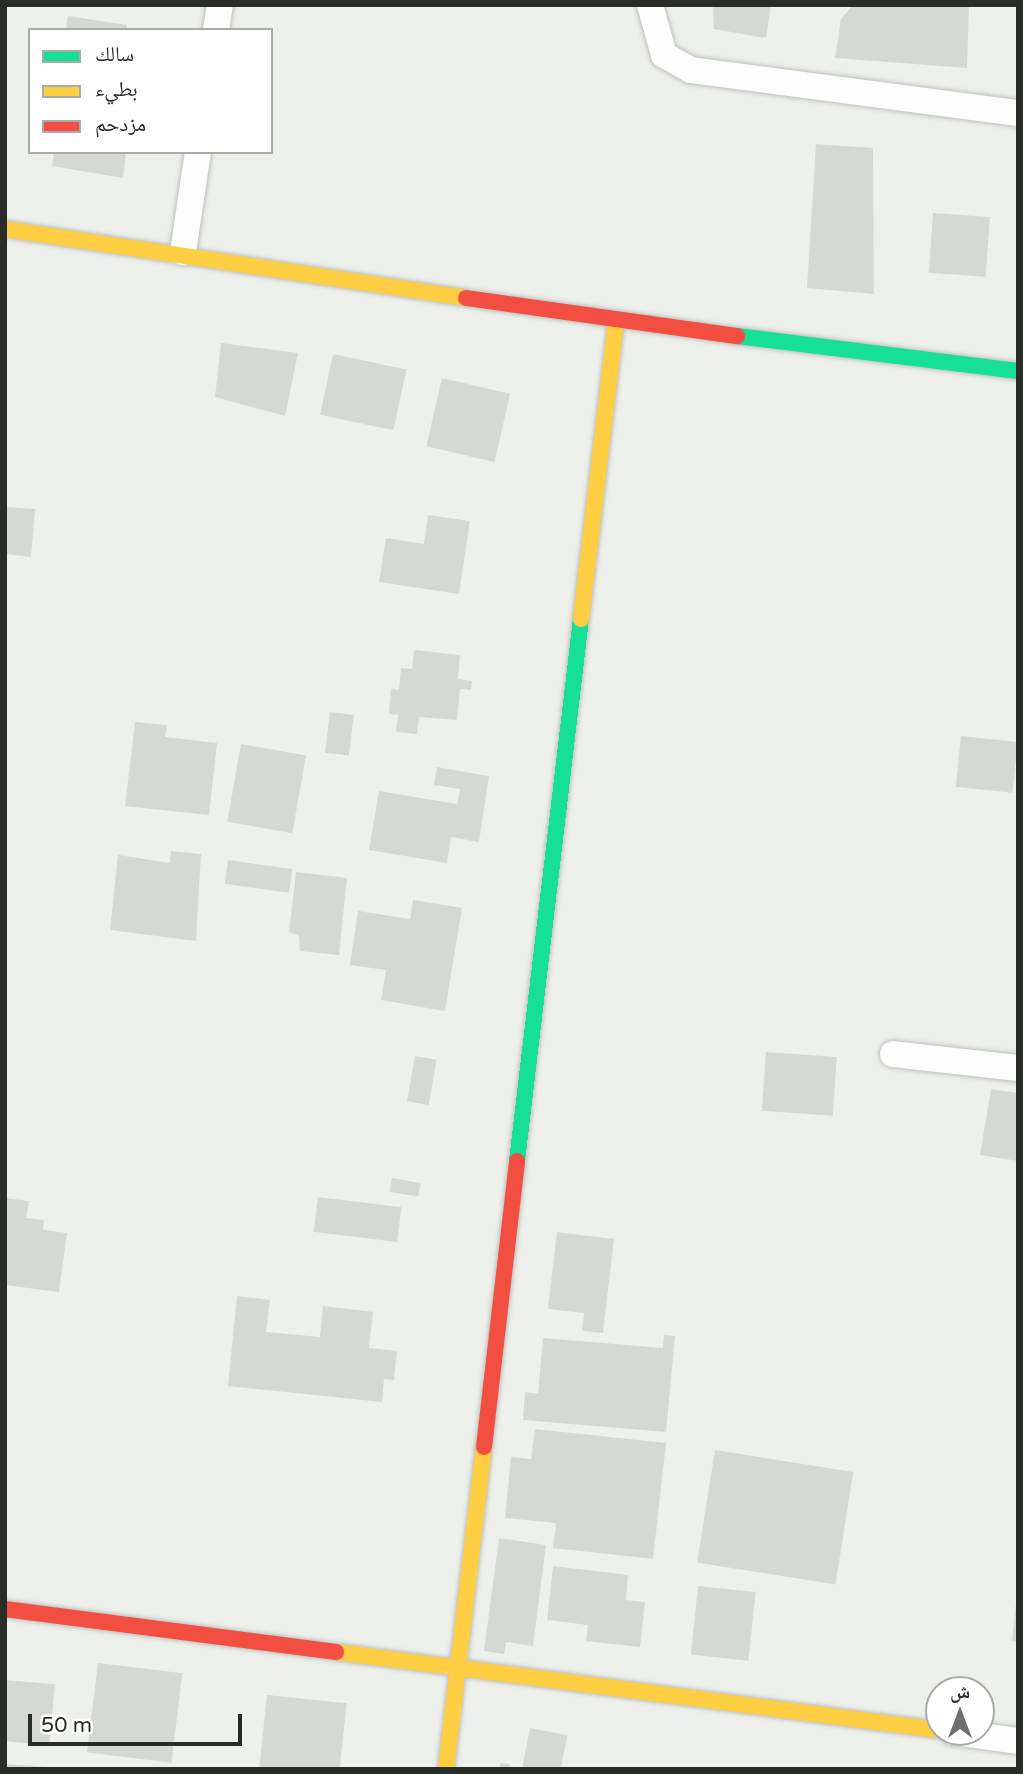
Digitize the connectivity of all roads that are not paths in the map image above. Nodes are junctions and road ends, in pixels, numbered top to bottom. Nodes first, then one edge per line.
1 (220, 5) edge
2 (650, 5) edge
3 (216, 28) edge
4 (1018, 113) edge
5 (198, 154) edge
6 (5, 229) edge
7 (183, 252) junction
8 (615, 321) junction
9 (1018, 371) edge
10 (893, 1054) dead end
11 (1018, 1068) edge
12 (5, 1609) edge
13 (456, 1667) junction
14 (925, 1728) edge
15 (995, 1738) edge
16 (1018, 1741) edge
17 (446, 1769) edge

1 - 3 street
2 - 4 street
5 - 7 street
6 - 7 street
7 - 8 street
8 - 9 street
8 - 13 street
10 - 11 street
12 - 13 street
13 - 14 street
13 - 17 street
15 - 16 street

